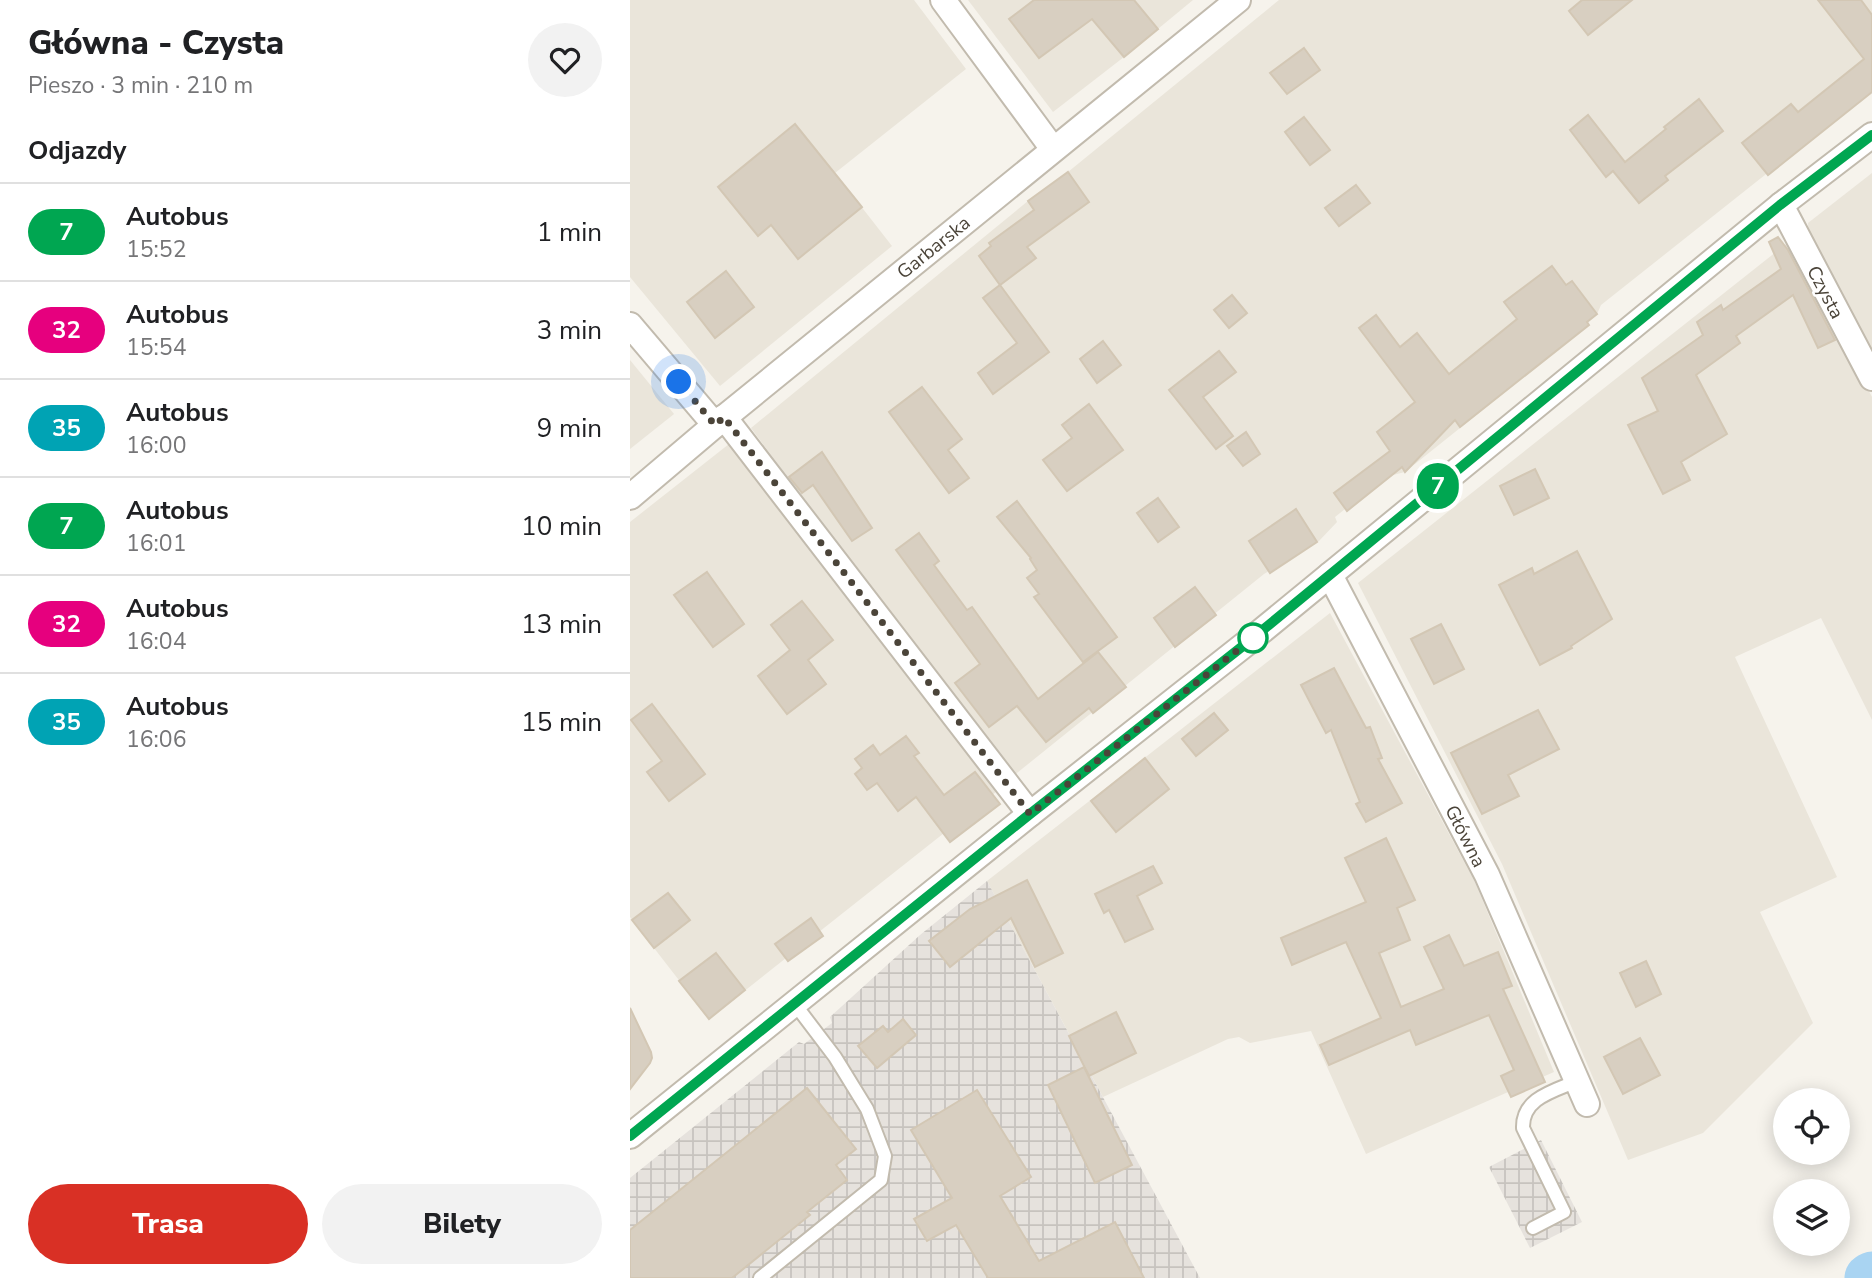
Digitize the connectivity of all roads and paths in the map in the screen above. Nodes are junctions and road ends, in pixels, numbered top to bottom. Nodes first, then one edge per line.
1 (943, 0) edge
2 (1238, 0) edge
3 (1872, 135) edge
4 (1053, 149) junction
5 (1780, 205) junction
6 (630, 325) edge
7 (1872, 378) edge
8 (719, 421) junction
9 (630, 497) edge
10 (1330, 575) junction
11 (1030, 814) junction
12 (794, 1003) junction
13 (1577, 1081) junction
14 (1587, 1104) dead end
15 (630, 1136) edge
16 (1532, 1228) dead end
17 (760, 1278) edge

1 - 4 street
2 - 4 street, Garbarska
3 - 5 street
4 - 8 street, Garbarska
5 - 7 street, Czysta
5 - 10 street
6 - 8 street
8 - 9 street, Garbarska
8 - 11 street
10 - 11 street
10 - 13 street, Główna
11 - 12 street
12 - 15 street
12 - 17 lane
13 - 14 street, Główna
13 - 16 lane

